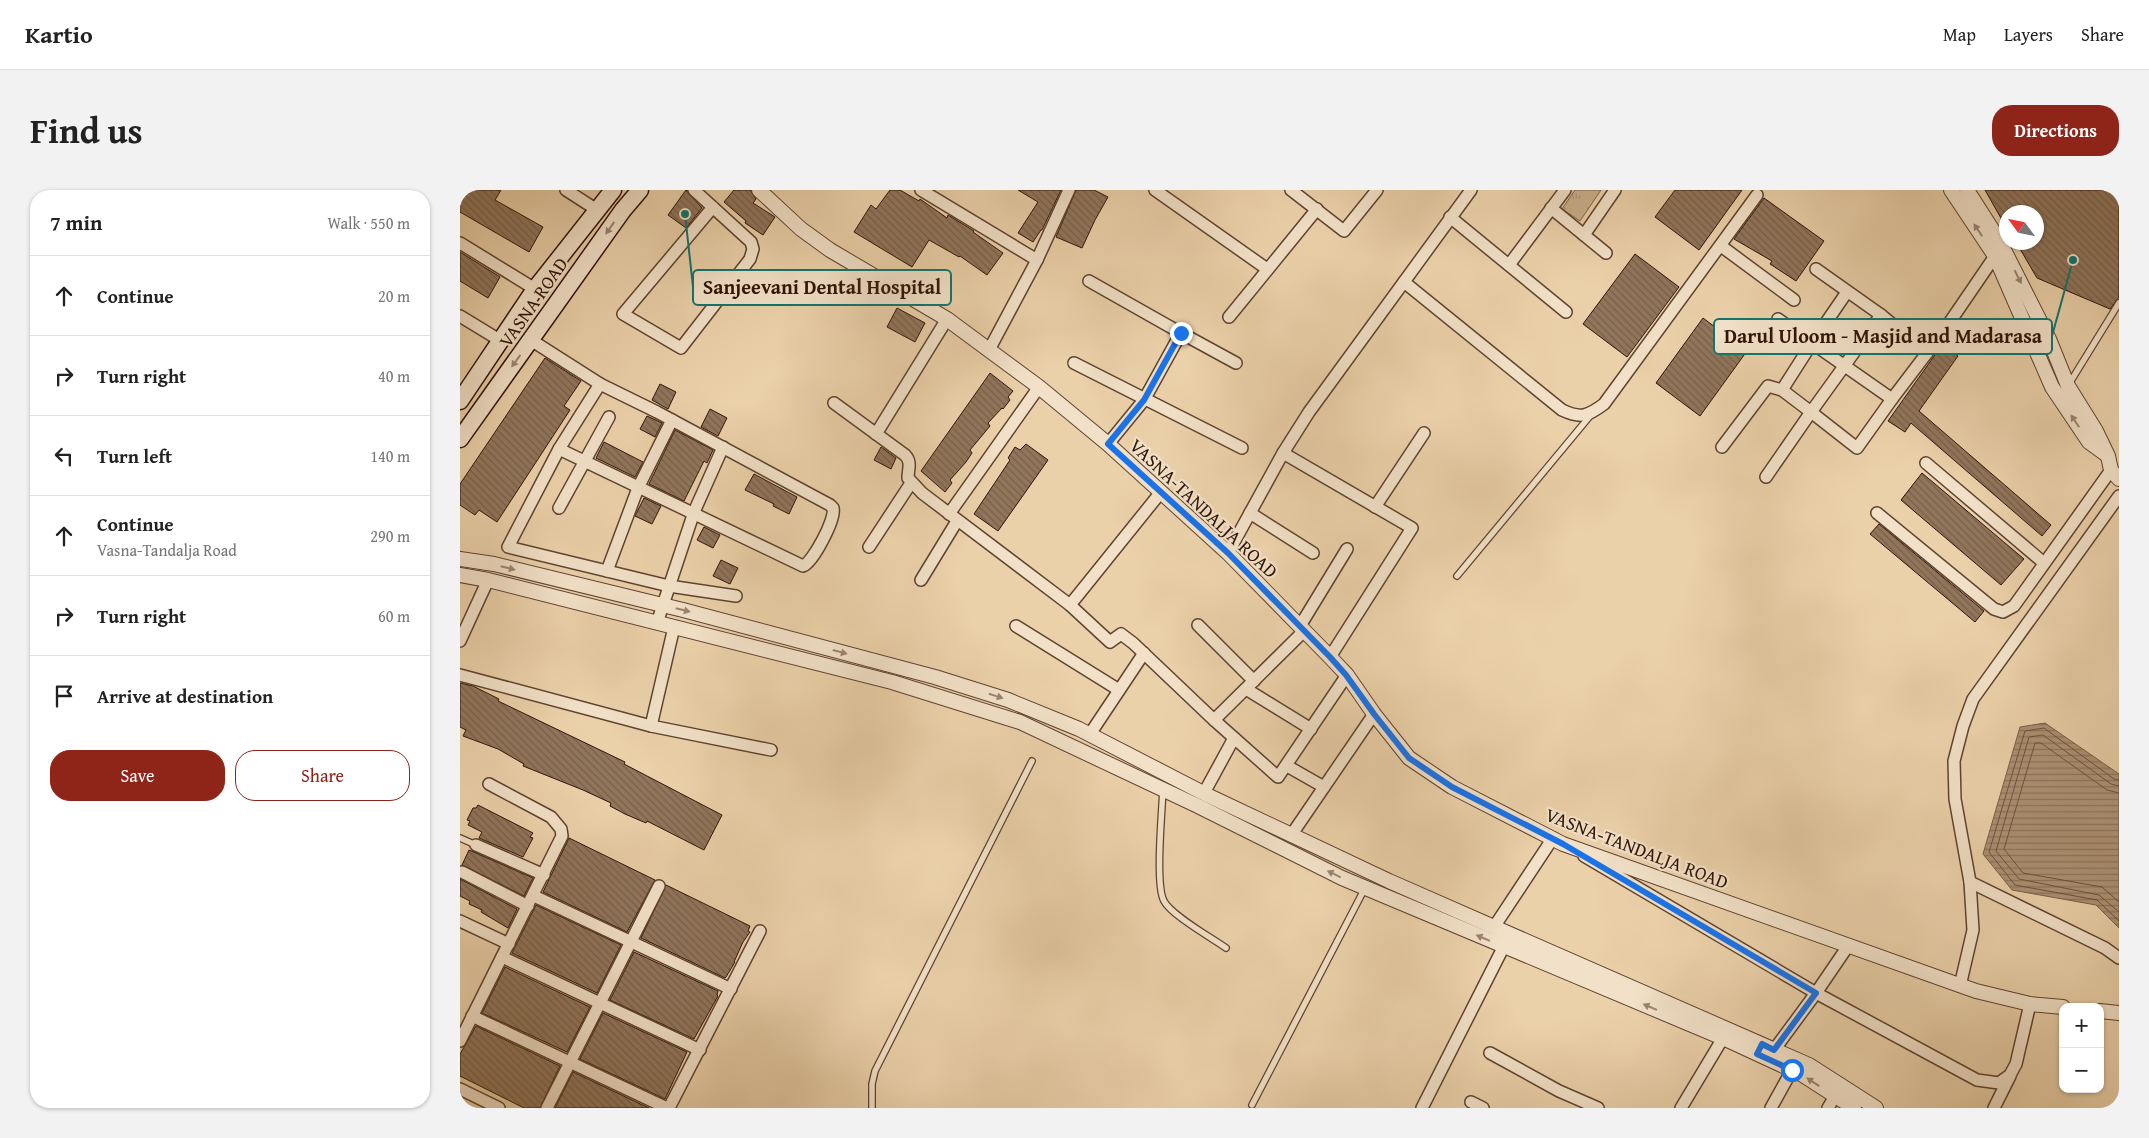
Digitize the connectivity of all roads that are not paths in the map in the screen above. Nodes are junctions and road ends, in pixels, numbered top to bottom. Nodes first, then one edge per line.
1 (566, 190) edge
2 (613, 190) edge
3 (640, 190) edge
4 (694, 190) edge
5 (760, 190) edge
6 (921, 190) edge
7 (1069, 190) edge
8 (1155, 190) edge
9 (1377, 190) edge
10 (1470, 190) edge
11 (1565, 190) edge
12 (1615, 190) edge
13 (1951, 190) edge
14 (1967, 190) edge
15 (1294, 191) edge
16 (1757, 195) dead end
17 (713, 207) junction
18 (1552, 208) junction
19 (1317, 209) junction
20 (597, 210) junction
21 (1450, 217) junction
22 (1584, 234) junction
23 (460, 243) edge
24 (1721, 246) junction
25 (1606, 253) dead end
26 (1995, 256) junction
27 (1037, 260) junction
28 (1508, 265) junction
29 (1816, 269) dead end
30 (1268, 270) junction
31 (1089, 281) dead end
32 (1404, 282) junction
33 (535, 289) junction
34 (1847, 292) junction
35 (1794, 300) dead end
36 (2119, 303) edge
37 (1566, 312) dead end
38 (1881, 315) junction
39 (460, 316) edge
40 (1229, 317) dead end
41 (947, 319) junction
42 (1778, 319) dead end
43 (1181, 333) junction
44 (531, 340) junction
45 (502, 341) junction
46 (1812, 343) junction
47 (989, 350) junction
48 (1928, 353) junction
49 (1074, 363) dead end
50 (1236, 363) dead end
51 (1845, 366) junction
52 (600, 384) junction
53 (2068, 386) junction
54 (1039, 388) junction
55 (1782, 390) junction
56 (1144, 400) junction
57 (1892, 400) junction
58 (460, 401) edge
59 (834, 403) dead end
60 (1811, 412) junction
61 (1591, 414) junction
62 (609, 417) dead end
63 (672, 420) junction
64 (1424, 433) dead end
65 (876, 434) junction
66 (460, 439) edge
67 (1108, 444) junction
68 (1722, 447) dead end
69 (723, 448) junction
70 (1242, 448) dead end
71 (559, 449) junction
72 (1283, 453) junction
73 (2108, 456) junction
74 (584, 461) junction
75 (1926, 463) dead end
76 (2115, 475) edge
77 (1766, 477) dead end
78 (911, 483) junction
79 (638, 488) junction
80 (1161, 492) junction
81 (2119, 496) edge
82 (1375, 507) junction
83 (559, 508) dead end
84 (694, 512) junction
85 (1250, 513) junction
86 (1877, 513) dead end
87 (953, 518) junction
88 (869, 548) dead end
89 (1347, 549) dead end
90 (1228, 553) junction
91 (1313, 553) dead end
92 (460, 559) edge
93 (2044, 564) junction
94 (607, 571) junction
95 (460, 575) edge
96 (1457, 576) dead end
97 (488, 580) junction
98 (921, 580) dead end
99 (669, 586) junction
100 (736, 596) dead end
101 (662, 605) junction
102 (1070, 605) junction
103 (657, 622) junction
104 (1198, 625) dead end
105 (1016, 626) dead end
106 (674, 627) junction
107 (1302, 628) junction
108 (460, 641) edge
109 (1144, 653) junction
110 (1330, 657) junction
111 (460, 675) edge
112 (1346, 675) junction
113 (1250, 685) junction
114 (1119, 690) junction
115 (1374, 714) junction
116 (1214, 720) junction
117 (651, 726) junction
118 (1311, 729) junction
119 (1090, 734) junction
120 (1234, 738) junction
121 (771, 750) dead end
122 (1032, 761) dead end
123 (1287, 766) junction
124 (489, 784) dead end
125 (1324, 787) junction
126 (1163, 789) junction
127 (1204, 793) junction
128 (1292, 834) junction
129 (460, 838) edge
130 (1558, 841) junction
131 (476, 845) joint
132 (462, 872) dead end
133 (544, 875) junction
134 (1970, 882) junction
135 (659, 886) dead end
136 (1365, 888) junction
137 (531, 901) junction
138 (460, 921) edge
139 (1494, 927) junction
140 (760, 930) dead end
141 (632, 942) junction
142 (509, 944) junction
143 (1504, 946) junction
144 (1848, 946) junction
145 (1226, 948) dead end
146 (502, 957) junction
147 (2119, 958) edge
148 (1960, 986) junction
149 (731, 989) junction
150 (1816, 993) junction
151 (600, 1002) junction
152 (2030, 1004) junction
153 (2059, 1007) edge
154 (2104, 1011) edge
155 (2119, 1013) edge
156 (472, 1016) junction
157 (1723, 1038) junction
158 (460, 1041) edge
159 (1764, 1049) junction
160 (700, 1050) junction
161 (1490, 1053) dead end
162 (569, 1062) junction
163 (1792, 1070) junction
164 (2010, 1075) junction
165 (460, 1089) edge
166 (1835, 1096) junction
167 (1471, 1102) dead end
168 (1252, 1105) dead end
169 (1684, 1107) edge
170 (499, 1108) edge
171 (547, 1108) edge
172 (668, 1108) edge
173 (872, 1108) edge
174 (1422, 1108) edge
175 (1483, 1108) edge
176 (1598, 1108) edge
177 (1771, 1108) edge
178 (1828, 1108) edge
179 (1854, 1108) edge
180 (1876, 1108) edge
181 (1994, 1108) edge

1 - 20 street
2 - 20 main road, VASNA ROAD
3 -> 44 main road, VASNA ROAD
4 - 17 street
5 - 41 street, VASNA-TANDALJA ROAD
6 - 27 street
7 - 27 street
8 - 30 street
9 - 19 street
10 - 21 street
11 - 18 street
12 - 22 street
26 -> 13 street
14 -> 53 street
15 - 19 street
16 - 24 street
17 - 17 street
18 - 22 street
18 - 28 street
19 - 30 street
20 - 33 main road, VASNA ROAD
21 - 28 street
21 - 32 street
22 - 25 street
23 - 33 street
24 - 35 street
24 - 61 street
26 - 48 street
73 -> 26 street
27 - 47 street
28 - 37 street
29 - 34 street
30 - 40 street
31 - 43 street
32 - 61 street
32 - 72 street
33 - 45 main road, VASNA ROAD
34 - 38 street
34 - 46 street
36 - 53 lane
38 - 48 street
38 - 51 street
39 - 45 street
41 - 47 street, VASNA-TANDALJA ROAD
41 - 65 street
42 - 46 street
43 - 50 street
43 - 56 street
44 - 52 street
44 -> 66 main road, VASNA ROAD
45 - 58 main road, VASNA ROAD
46 - 51 street
46 - 55 street
47 - 54 street, VASNA-TANDALJA ROAD
48 - 57 street
49 - 56 street
51 - 57 street
51 - 60 street
52 - 63 street
52 - 71 street
53 - 73 street
54 - 67 street, VASNA-TANDALJA ROAD
54 - 87 street
55 - 60 street
55 - 68 street
56 - 67 street
56 - 70 street
57 - 60 street
59 - 65 street
60 - 77 street
61 - 96 lane
62 - 74 street
63 - 69 street
63 - 79 street
64 - 82 street
65 - 78 street
67 - 80 street, VASNA-TANDALJA ROAD
69 - 84 street
69 - 84 street
71 - 74 street
71 - 94 street
72 - 82 street
72 - 85 street
73 - 76 street
74 - 79 street
74 - 83 street
75 - 93 street
76 - 93 street
78 - 87 street
78 - 88 street
79 - 84 street
79 - 94 street
80 - 90 street, VASNA-TANDALJA ROAD
80 - 102 street
81 - 134 street
82 - 110 street
84 - 99 street
85 - 90 street
85 - 91 street
86 - 93 street
87 - 98 street
87 - 102 street
89 - 107 street
90 - 107 street, VASNA-TANDALJA ROAD
92 -> 101 street
94 - 99 street
95 - 97 street
97 - 103 street
97 - 108 street
99 - 100 street
99 - 101 street
101 - 103 street
101 -> 119 street
102 - 109 street
103 - 106 street
104 - 113 street
105 - 114 street
106 - 117 street
106 - 126 street
107 - 110 street, VASNA-TANDALJA ROAD
107 - 113 street
109 - 114 street
109 - 116 street
110 - 112 street, VASNA-TANDALJA ROAD
111 - 117 street
112 - 115 street, VASNA-TANDALJA ROAD
112 - 118 street
113 - 116 street
113 - 118 street
114 - 119 street
115 - 125 street
115 - 130 street, VASNA-TANDALJA ROAD
116 - 120 street
117 - 121 street
118 - 123 street
119 - 127 street
120 - 123 street
120 - 127 street
122 - 173 lane
123 - 125 street
124 - 133 street
125 - 128 street
136 -> 126 street
126 - 145 lane
127 - 128 street
128 - 139 street
129 - 131 lane
130 - 139 street
130 - 144 street, VASNA-TANDALJA ROAD
130 - 150 street
131 - 133 street
132 - 137 street
133 - 137 street
134 - 147 street
134 - 148 street
135 - 141 street
143 -> 136 street
136 - 168 lane
137 - 141 street
137 - 142 street
138 - 142 street
139 - 159 street
140 - 149 street
141 - 149 street
141 - 151 street
142 - 146 street
157 -> 143 street
143 - 174 street
144 - 148 street, VASNA-TANDALJA ROAD
144 - 150 street
146 - 151 street
146 - 156 street
148 - 152 street, VASNA-TANDALJA ROAD
149 - 160 street
150 - 159 street
150 - 164 street
151 - 160 street
151 - 162 street
152 - 153 street, VASNA-TANDALJA ROAD
152 - 164 street
154 - 155 street
156 - 158 street
156 - 162 street
157 - 159 street
157 - 169 street
159 - 163 street
159 - 180 street
160 - 172 street
161 - 176 street
162 - 171 street
162 - 172 street
166 -> 163 street
163 - 177 street
164 - 181 street
165 - 170 street
166 - 178 street
166 - 179 street
167 - 175 street

